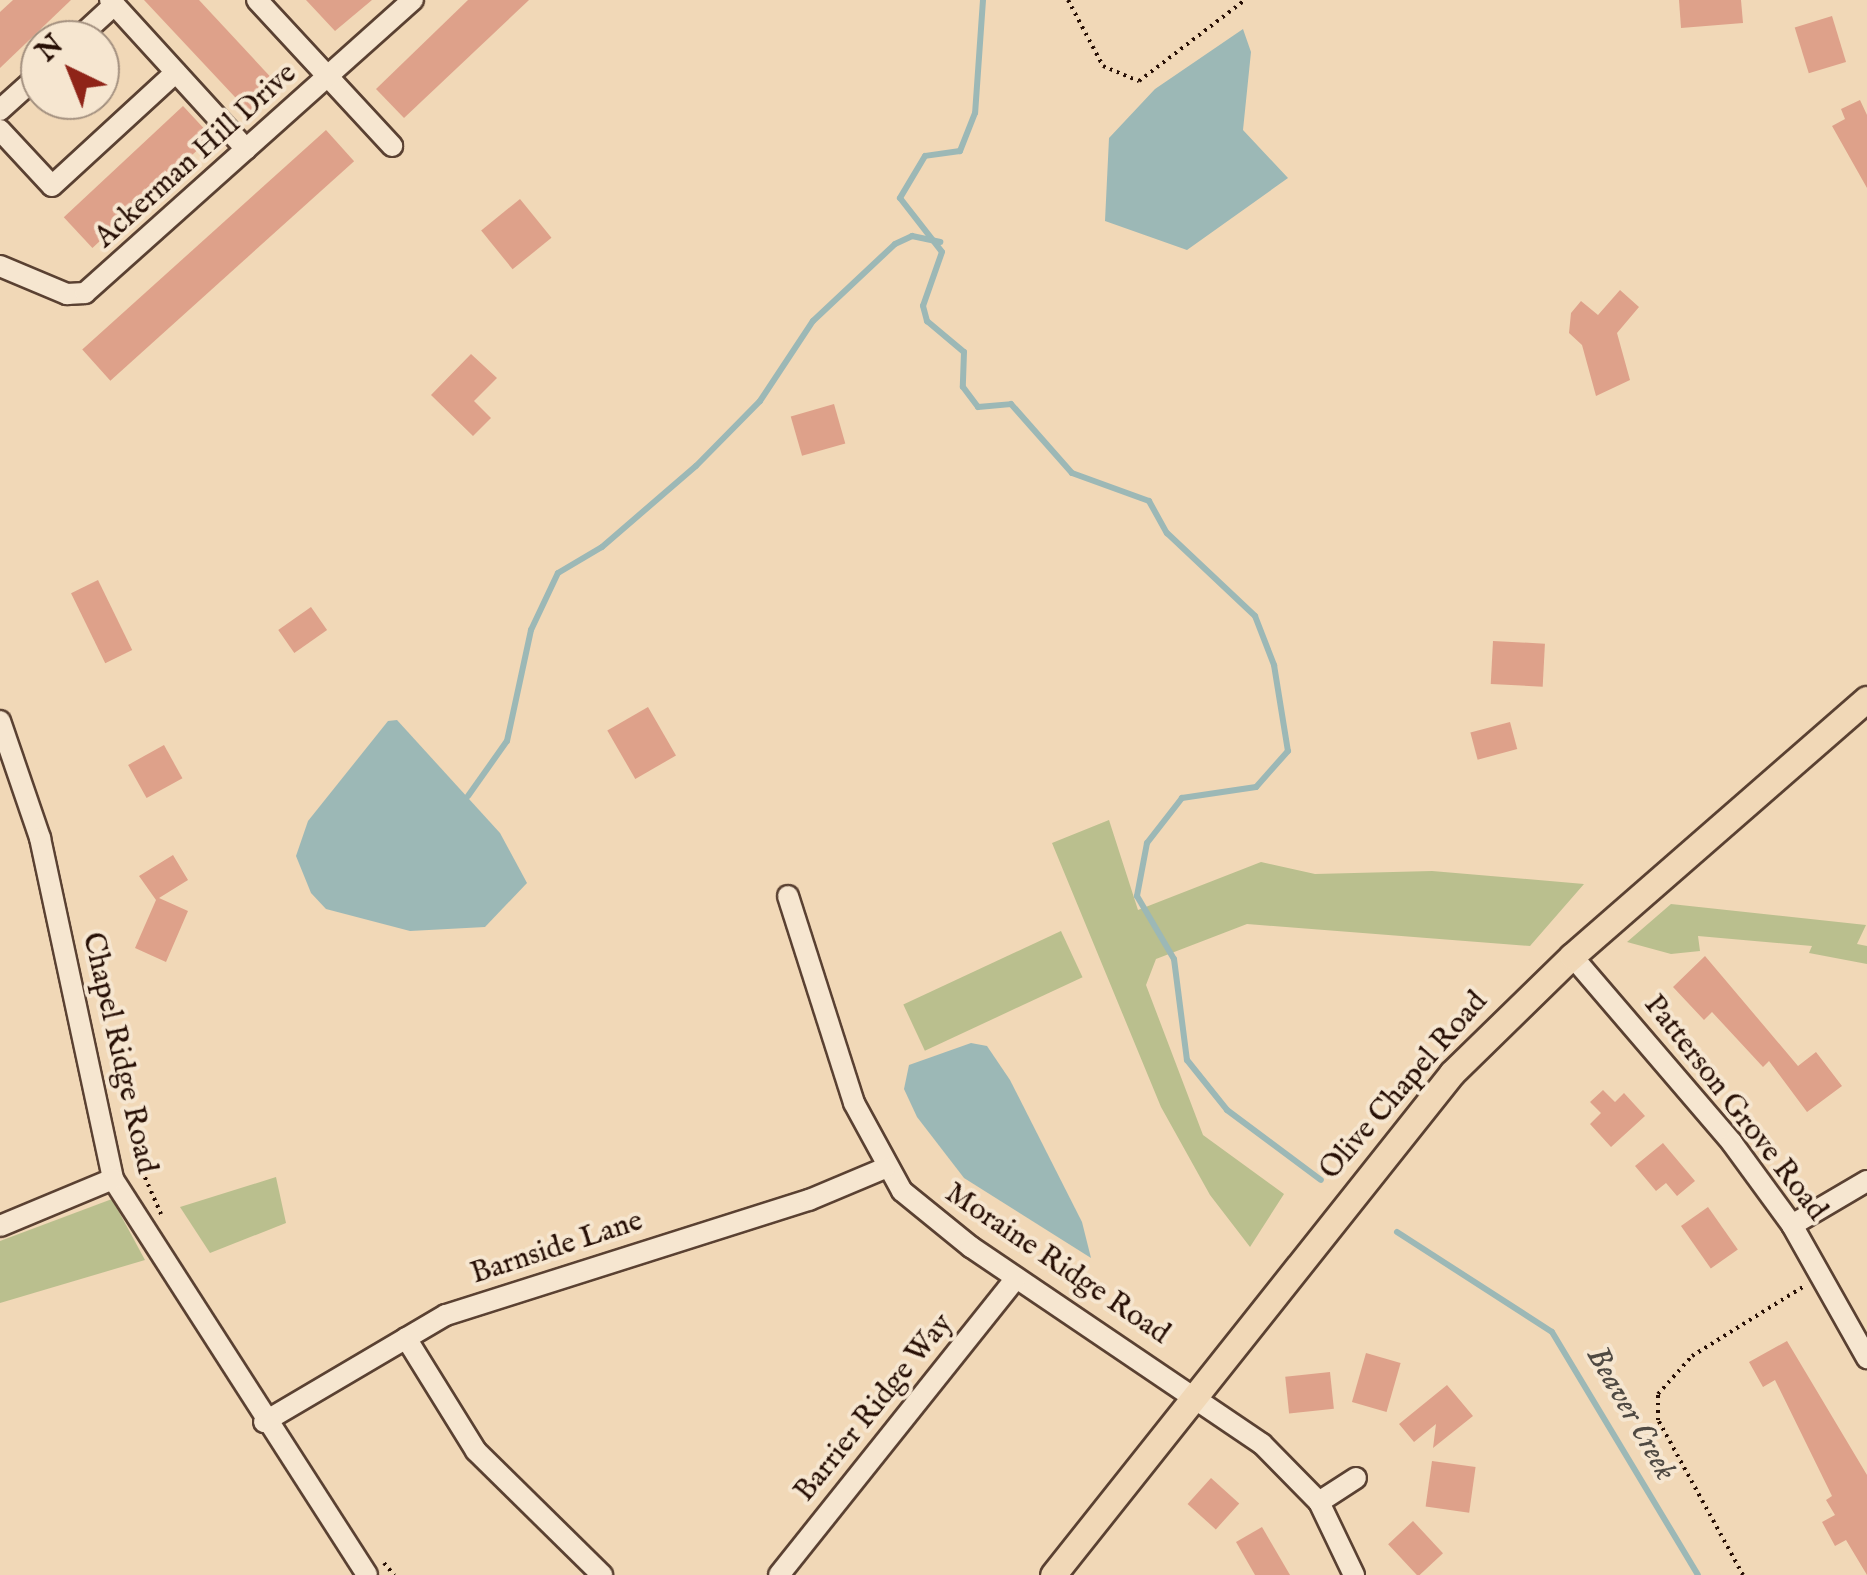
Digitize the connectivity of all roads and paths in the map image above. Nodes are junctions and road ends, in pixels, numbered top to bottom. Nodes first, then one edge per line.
1 (257, 0) edge
2 (1068, 0) edge
3 (1245, 0) edge
4 (112, 2) edge
5 (407, 2) edge
6 (176, 72) junction
7 (328, 77) junction
8 (20, 92) edge
9 (0, 110) edge
10 (0, 130) edge
11 (392, 146) dead end
12 (246, 149) junction
13 (0, 266) edge
14 (1867, 699) edge
15 (0, 721) edge
16 (788, 896) dead end
17 (1572, 956) junction
18 (133, 1150) dead end
19 (885, 1168) junction
20 (112, 1179) junction
21 (1867, 1181) edge
22 (163, 1218) dead end
23 (1792, 1225) junction
24 (0, 1226) edge
25 (1016, 1278) junction
26 (1810, 1283) dead end
27 (406, 1338) junction
28 (1867, 1358) edge
29 (1195, 1394) junction
30 (264, 1422) junction
31 (1356, 1478) dead end
32 (1319, 1502) junction
33 (367, 1575) edge
34 (602, 1575) edge
35 (779, 1575) edge
36 (1052, 1575) edge
37 (1354, 1575) edge
38 (1742, 1575) edge

1 - 7 street
2 - 3 path
4 - 6 street
5 - 7 street, Ackerman Hill Drive
6 - 10 street
6 - 12 street
7 - 11 street
7 - 12 street, Ackerman Hill Drive
8 - 9 street
12 - 13 street, Ackerman Hill Drive
14 - 17 main road, Olive Chapel Road
15 - 20 street, Chapel Ridge Road
16 - 19 street, Moraine Ridge Road
17 - 23 street, Patterson Grove Road
17 - 29 main road, Olive Chapel Road
18 - 22 path
19 - 25 street, Moraine Ridge Road
19 - 27 street, Barnside Lane
20 - 24 street
20 - 30 street, Chapel Ridge Road
21 - 23 street
23 - 28 street, Patterson Grove Road
25 - 29 street, Moraine Ridge Road
25 - 35 street, Barrier Ridge Way
26 - 38 path
27 - 30 street, Barnside Lane
27 - 34 street
29 - 32 street, Moraine Ridge Road
29 - 36 main road, Olive Chapel Road
30 - 33 street, Chapel Ridge Road
31 - 32 street
32 - 37 street, Moraine Ridge Road

